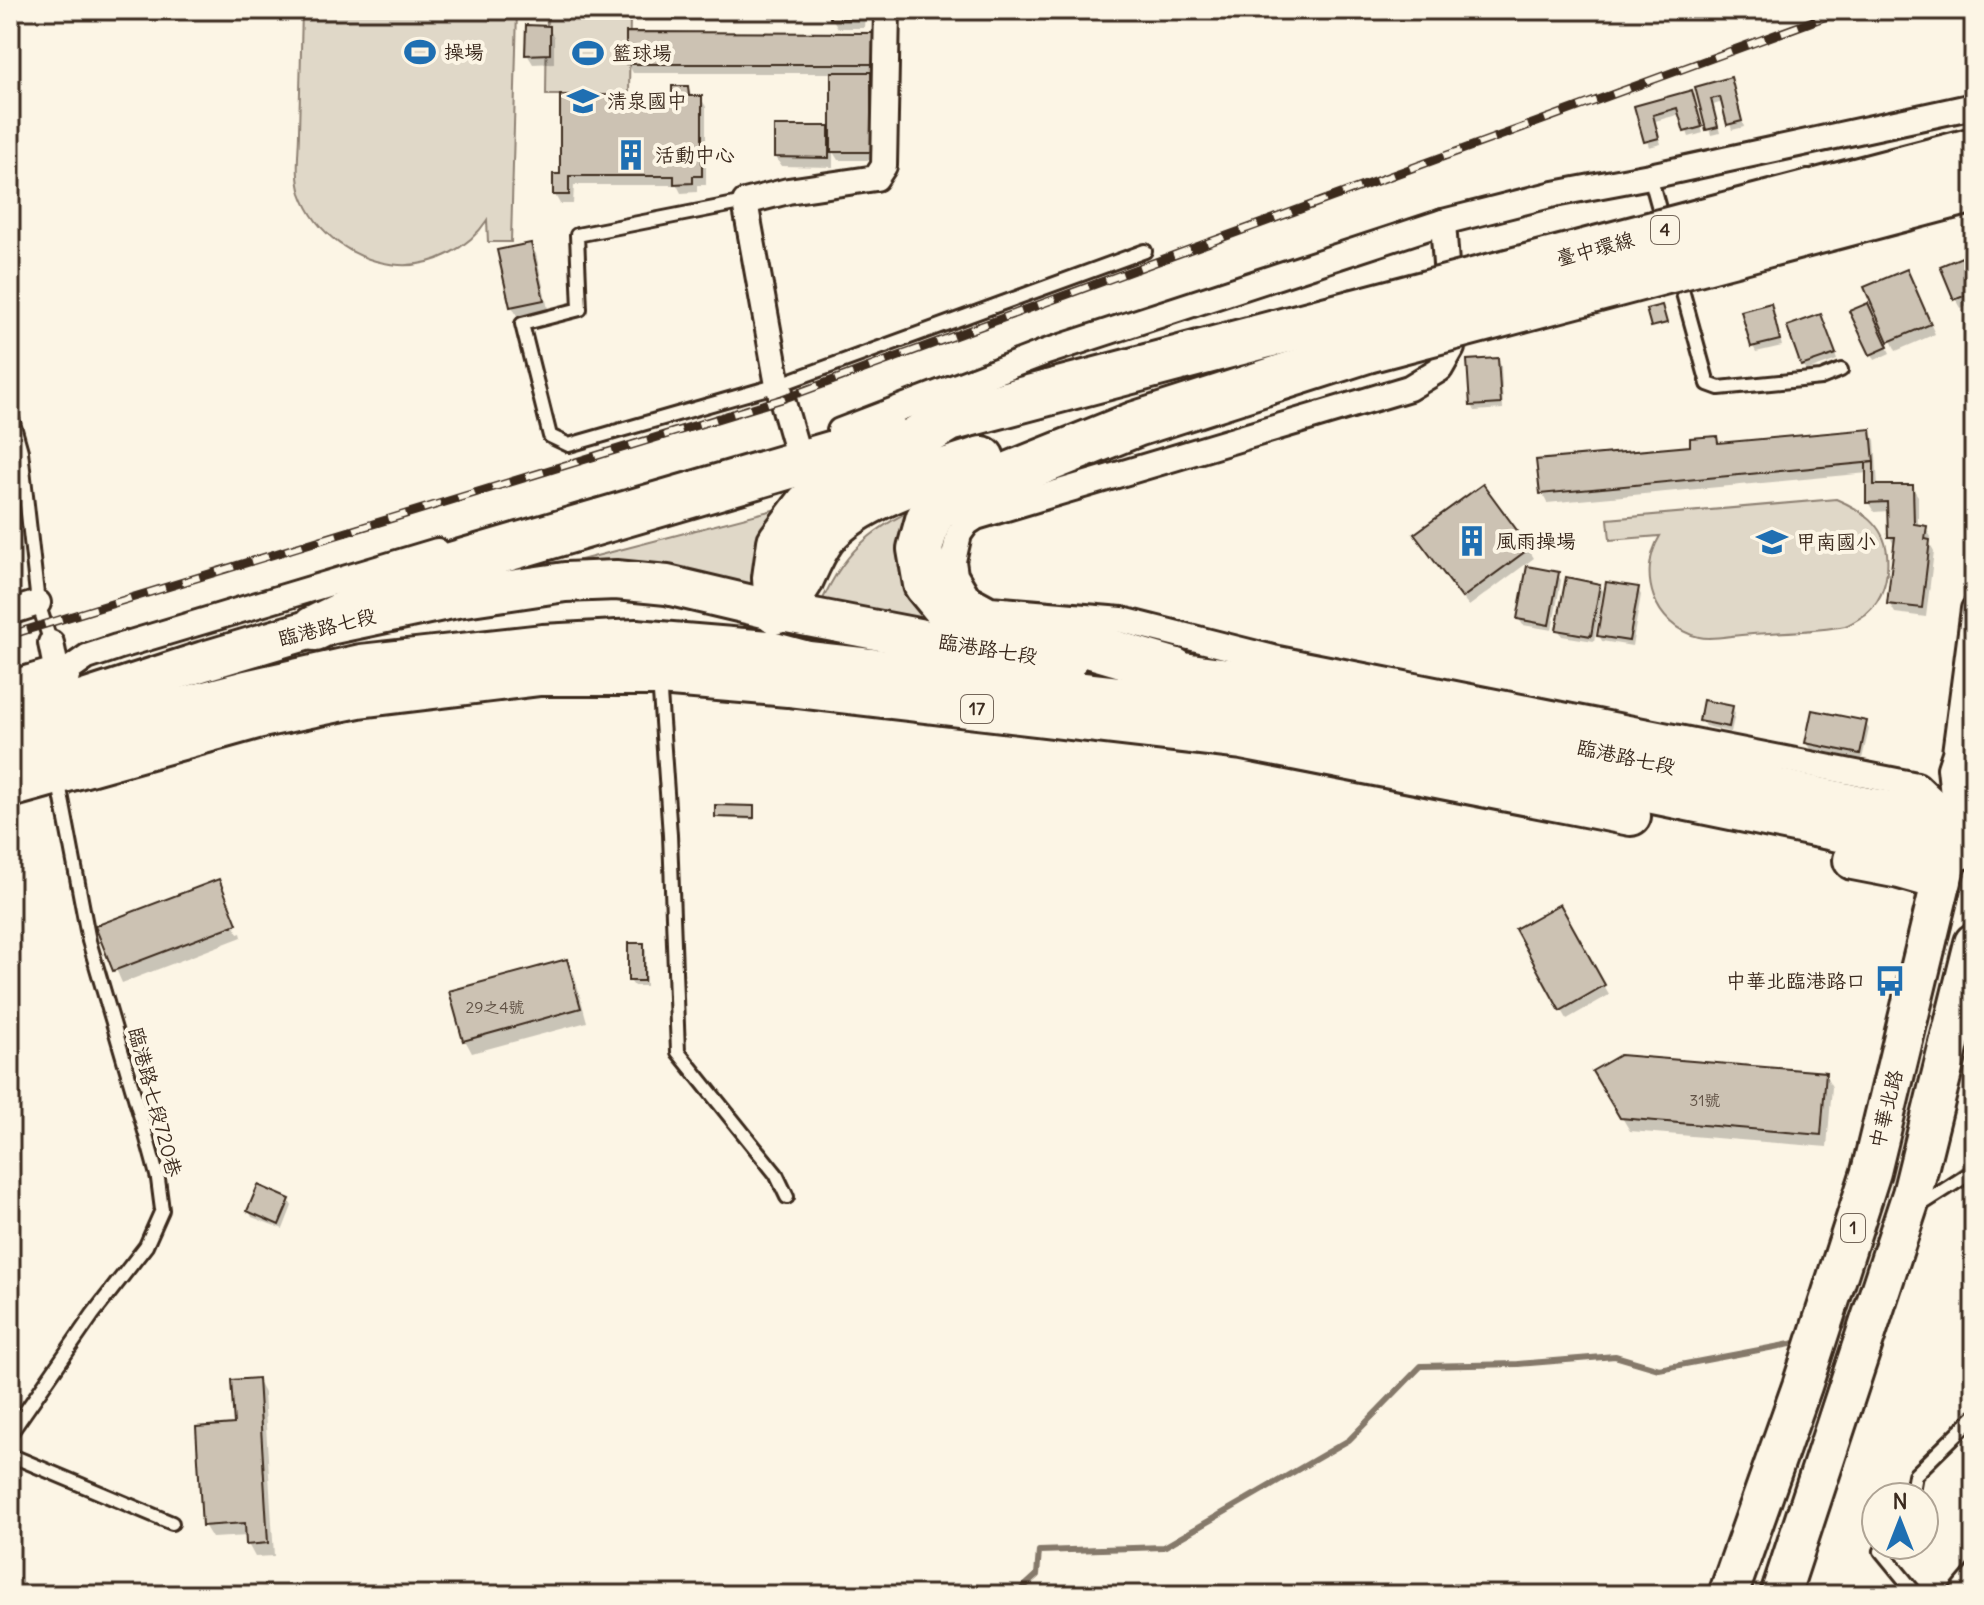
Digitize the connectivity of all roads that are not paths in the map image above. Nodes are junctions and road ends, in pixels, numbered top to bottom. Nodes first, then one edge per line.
1 (887, 10) edge
2 (1974, 106) edge
3 (1974, 150) edge
4 (1650, 176) junction
5 (1974, 190) edge
6 (745, 202) junction
7 (1443, 222) junction
8 (1145, 251) dead end
9 (1361, 331) junction
10 (1841, 370) dead end
11 (778, 385) junction
12 (10, 412) edge
13 (949, 419) junction
14 (1136, 424) junction
15 (796, 448) junction
16 (38, 603) junction
17 (1974, 609) edge
18 (10, 612) edge
19 (315, 628) junction
20 (772, 630) junction
21 (1173, 670) junction
22 (659, 676) junction
23 (10, 691) edge
24 (59, 722) junction
25 (10, 724) edge
26 (1242, 725) junction
27 (10, 756) edge
28 (1974, 772) edge
29 (10, 788) edge
30 (1959, 846) edge
31 (1974, 943) edge
32 (1973, 1174) edge
33 (787, 1197) dead end
34 (1905, 1215) junction
35 (1974, 1417) edge
36 (10, 1434) edge
37 (10, 1455) edge
38 (1914, 1481) edge
39 (172, 1523) dead end
40 (1889, 1561) edge
41 (1974, 1570) edge
42 (1728, 1595) edge
43 (1780, 1595) edge
44 (1917, 1595) edge
45 (1953, 1595) edge

1 - 6 street
2 - 4 street
3 - 9 highway, 臺中環線 / 4, bridge
4 - 7 street
4 - 10 lane
5 - 9 highway, 臺中環線 / 4, bridge
6 - 11 street
6 - 11 lane
7 - 15 street
7 - 30 street
8 - 11 lane
9 - 13 highway
9 - 14 highway
11 - 15 street
12 - 16 lane, 臨港路七段720巷
13 - 19 highway
13 - 20 highway
14 - 20 highway
14 - 21 highway
15 - 24 street
16 - 18 street
16 - 24 lane, 臨港路七段720巷
17 - 30 street, 中華北路
19 - 20 main road, 臨港路七段 / 17
19 - 24 main road, 臨港路七段 / 17
20 - 21 main road, 臨港路七段 / 17
20 - 24 main road, 臨港路七段 / 17
20 - 26 main road, 臨港路七段 / 17
21 - 30 main road, 臨港路七段 / 17
22 - 24 main road, 臨港路七段 / 17
22 - 26 main road, 臨港路七段 / 17
22 - 33 lane
23 - 24 main road, 臨港路七段 / 17
24 - 25 main road, 臨港路七段 / 17
24 - 27 main road, 臨港路七段 / 17
24 - 29 main road, 臨港路七段 / 17
24 - 36 lane, 臨港路七段720巷
26 - 30 main road, 臨港路七段 / 17
28 - 30 main road, 1
30 - 42 main road, 中華北路 / 1
31 - 34 main road, 1
32 - 34 lane
34 - 43 main road, 1
35 - 38 lane
37 - 39 lane
40 - 44 lane
41 - 45 lane

